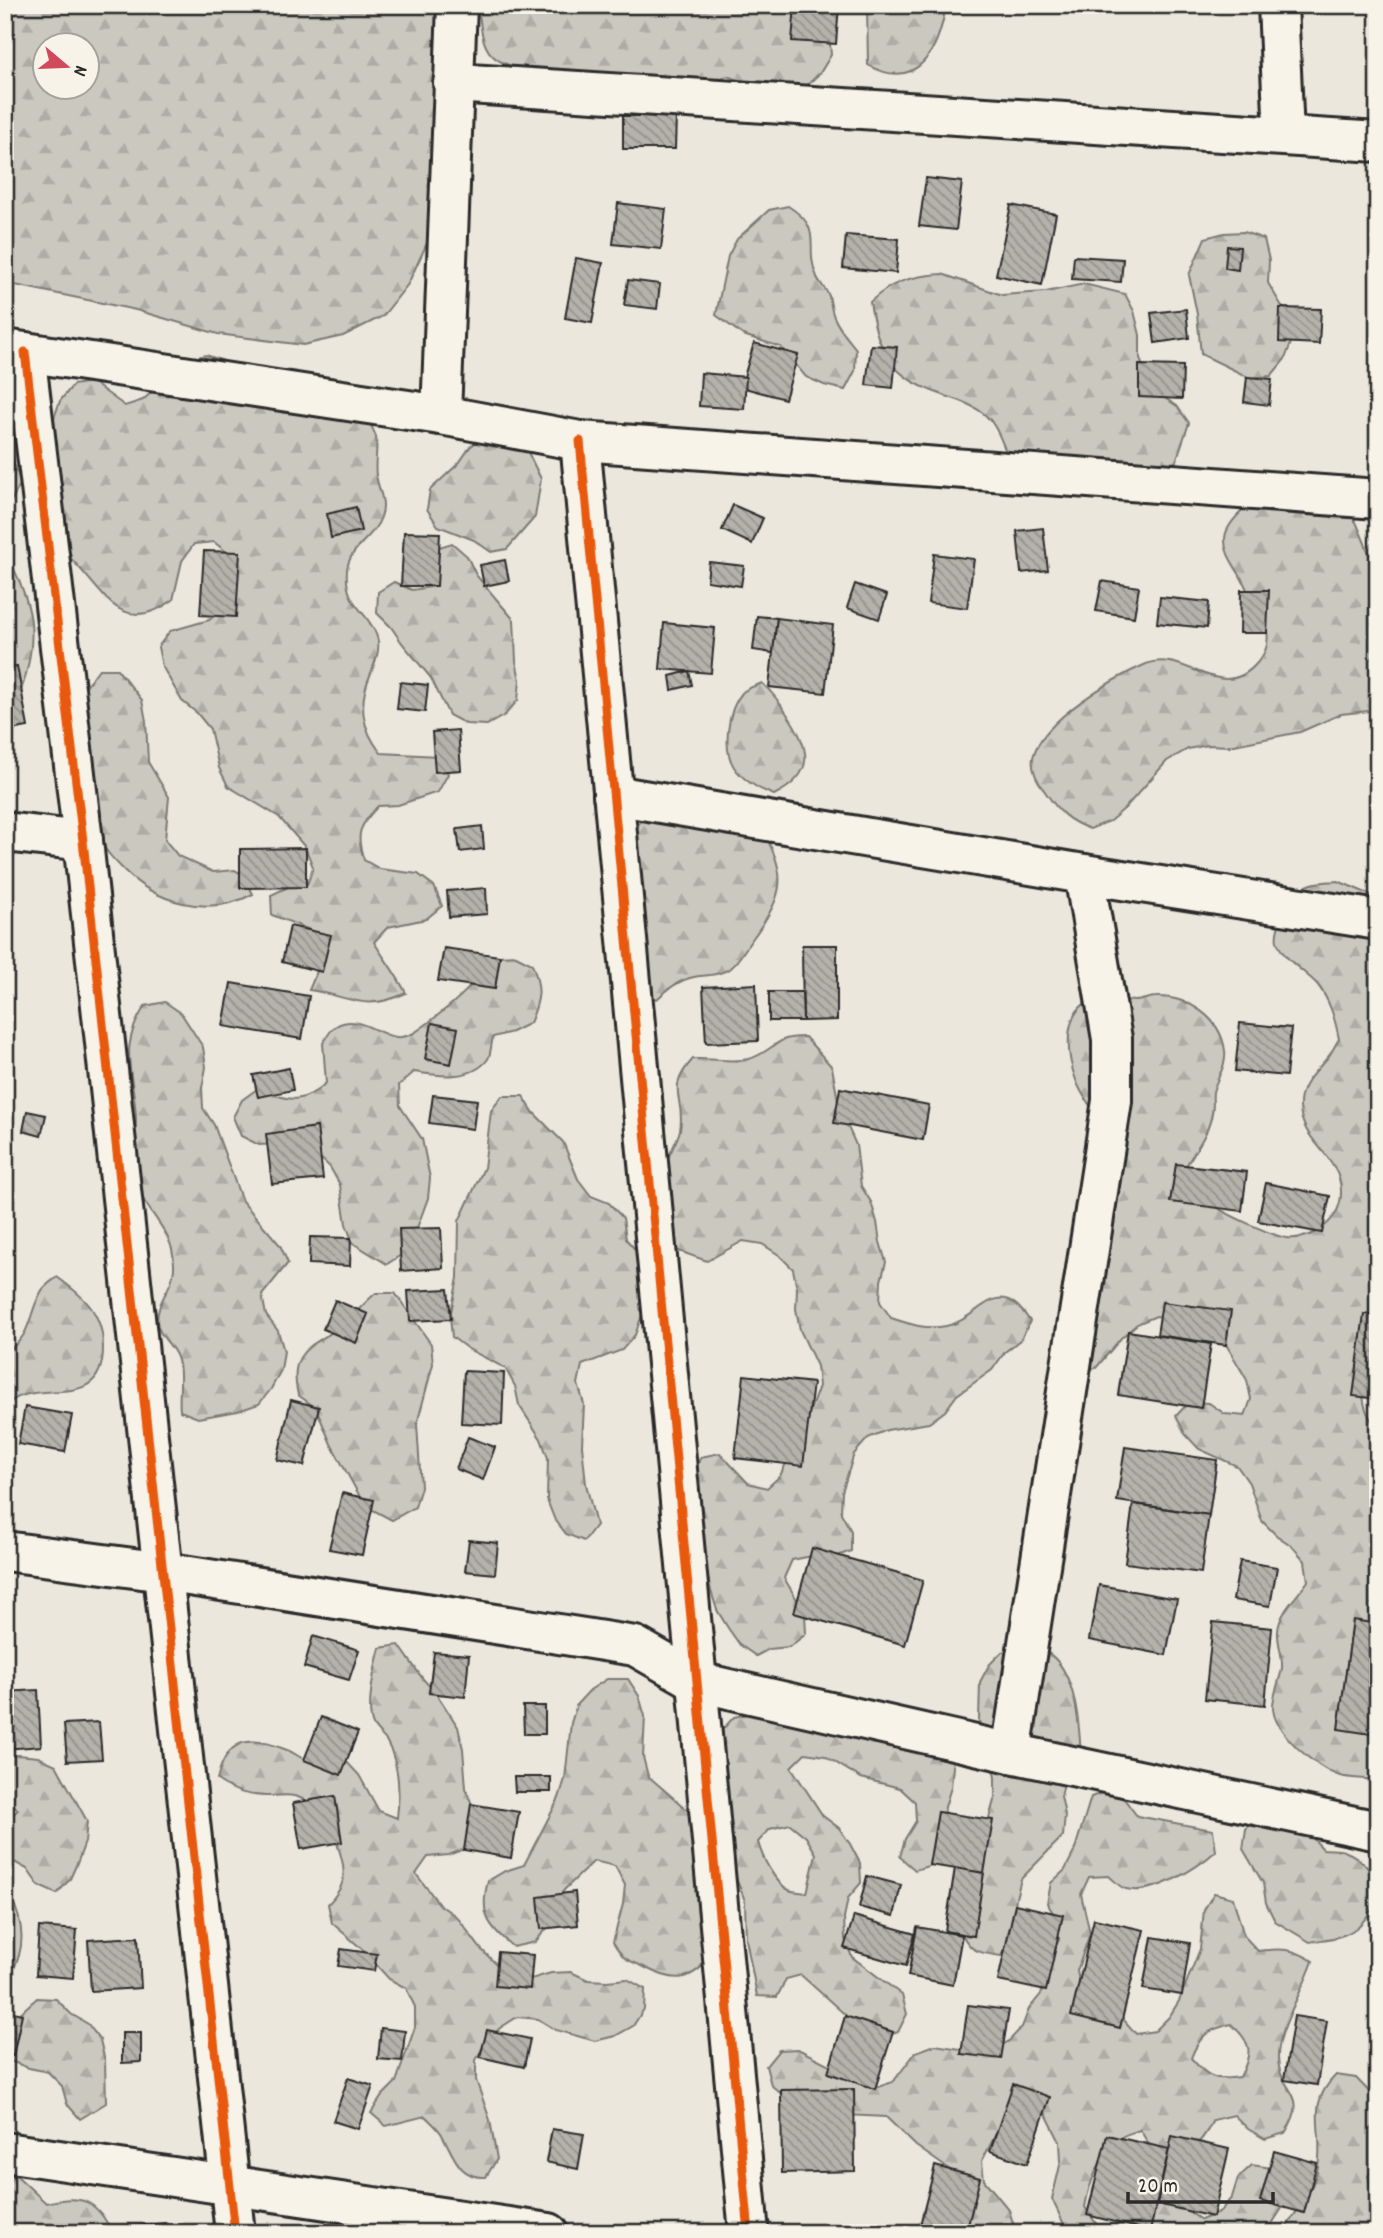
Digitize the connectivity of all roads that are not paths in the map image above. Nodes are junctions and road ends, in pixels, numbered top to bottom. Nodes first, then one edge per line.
1 (457, 5) edge
2 (1278, 5) edge
3 (453, 83) junction
4 (1284, 135) junction
5 (1378, 142) edge
6 (15, 350) edge
7 (441, 415) junction
8 (580, 441) junction
9 (1378, 499) edge
10 (613, 795) junction
11 (5, 832) edge
12 (83, 841) junction
13 (1084, 874) junction
14 (1378, 920) edge
15 (5, 1551) edge
16 (164, 1572) junction
17 (698, 1682) junction
18 (1012, 1753) junction
19 (1378, 1832) edge
20 (5, 2152) edge
21 (230, 2186) junction
22 (235, 2233) edge
23 (548, 2233) edge
24 (749, 2233) edge

1 - 3 street
2 - 4 street
3 - 4 street
3 - 7 street
4 - 5 street
6 - 7 street
6 - 12 street
7 - 8 street
8 - 9 street
8 - 10 street
10 - 13 street
10 - 17 street
11 - 12 street
12 - 16 street
13 - 14 street
13 - 18 street
15 - 16 street
16 - 17 street
16 - 21 street
17 - 18 street
17 - 24 street
18 - 19 street
20 - 21 street
21 - 22 street
21 - 23 street

